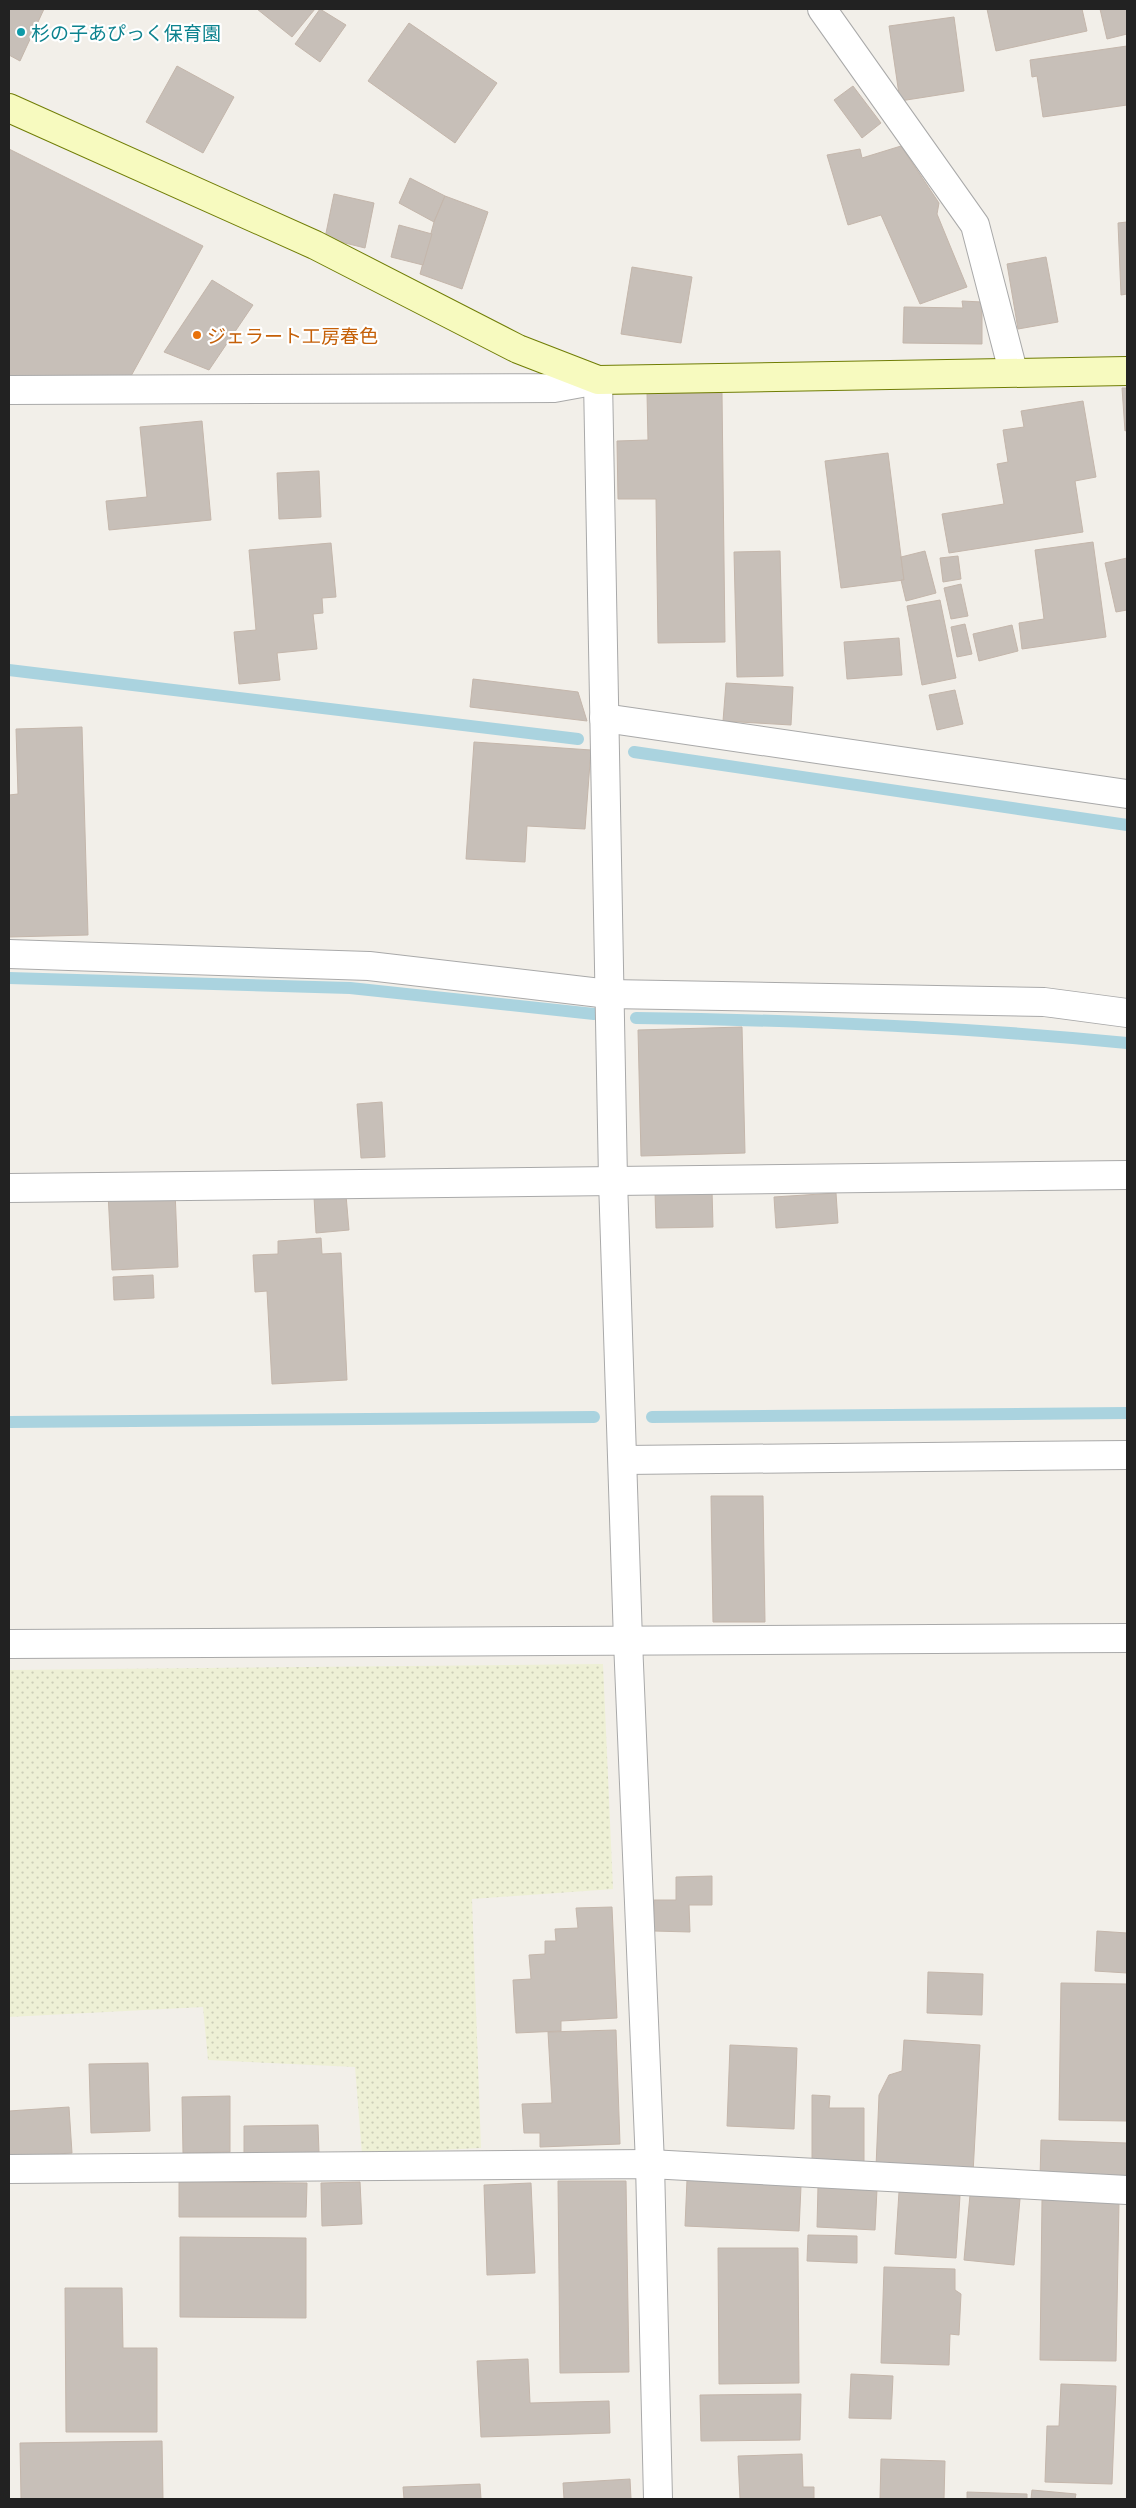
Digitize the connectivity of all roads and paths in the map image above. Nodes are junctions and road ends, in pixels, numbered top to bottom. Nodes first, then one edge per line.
1 (822, 9) edge
2 (9, 108) edge
3 (1013, 371) junction
4 (1127, 371) edge
5 (598, 380) junction
6 (9, 390) edge
7 (604, 718) junction
8 (1127, 794) edge
9 (9, 954) edge
10 (609, 994) junction
11 (1127, 1013) edge
12 (1127, 1175) edge
13 (613, 1180) junction
14 (9, 1188) edge
15 (1127, 1455) edge
16 (624, 1460) junction
17 (1127, 1638) edge
18 (628, 1641) junction
19 (9, 1644) edge
20 (650, 2164) junction
21 (9, 2169) edge
22 (1127, 2190) edge
23 (658, 2499) edge

1 - 3 street
2 - 5 street
3 - 4 street
3 - 5 street
5 - 6 street
5 - 7 street
7 - 8 street
7 - 10 street
9 - 10 street
10 - 11 street
10 - 13 street
12 - 13 street
13 - 14 street
13 - 16 street
15 - 16 street
16 - 18 street
17 - 18 street
18 - 19 street
18 - 20 street
20 - 21 street
20 - 22 street
20 - 23 street

